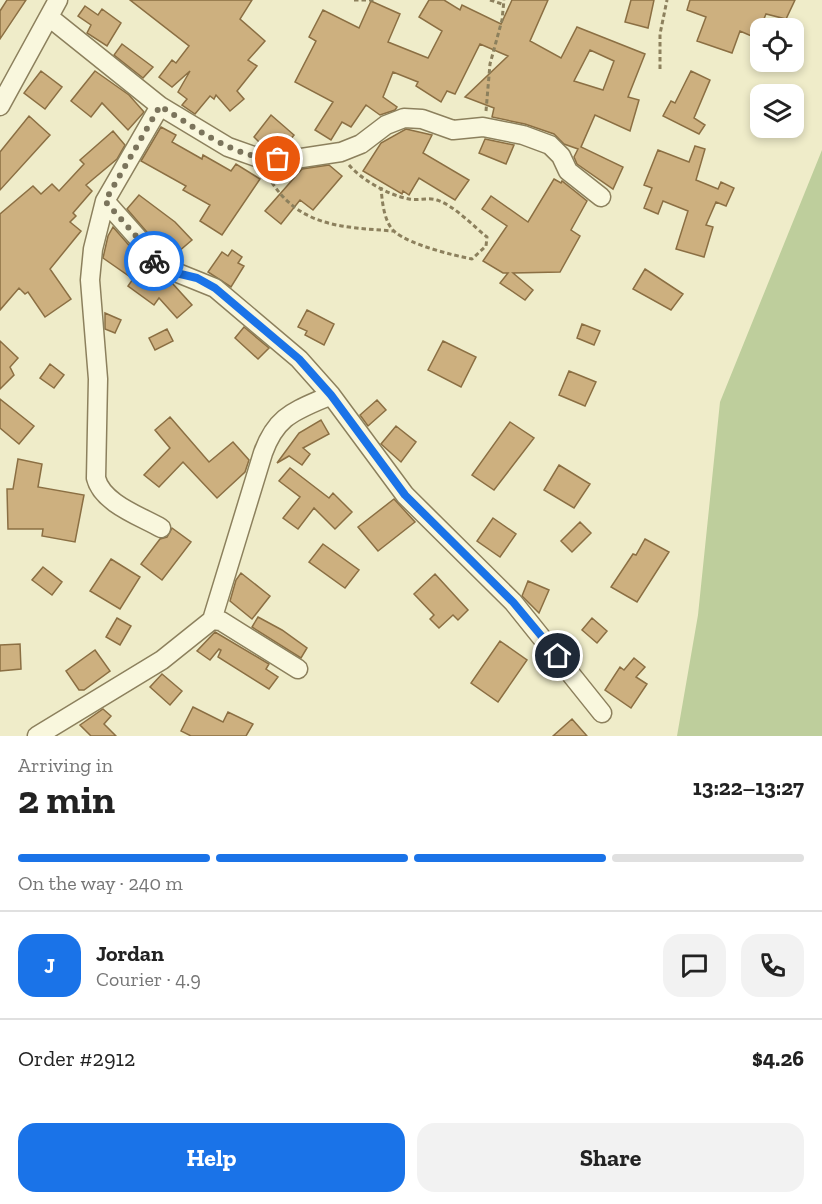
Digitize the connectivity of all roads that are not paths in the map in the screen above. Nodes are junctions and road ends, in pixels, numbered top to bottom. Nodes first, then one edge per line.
1 (58, 0) edge
2 (49, 17) junction
3 (0, 106) edge
4 (160, 106) junction
5 (600, 197) dead end
6 (105, 201) junction
7 (331, 395) junction
8 (161, 528) dead end
9 (212, 620) junction
10 (298, 669) dead end
11 (602, 713) dead end
12 (37, 736) edge

1 - 2 street
2 - 3 street
2 - 4 street
4 - 5 street
4 - 6 street
6 - 7 street
6 - 8 street
7 - 9 street
7 - 11 street
9 - 10 street
9 - 12 street

